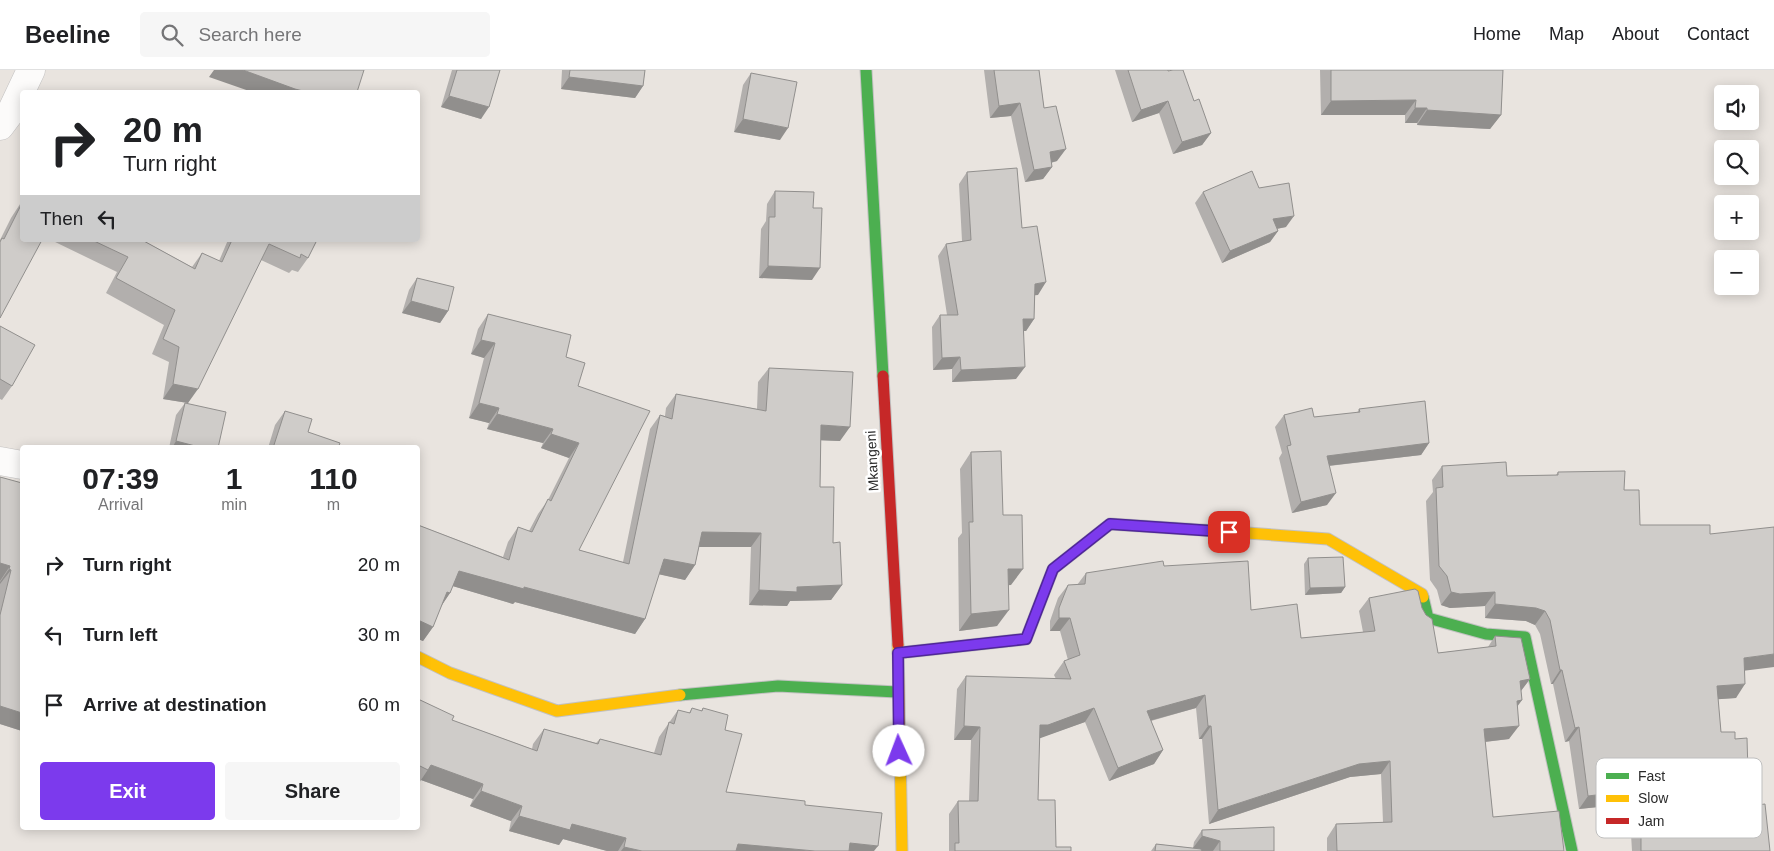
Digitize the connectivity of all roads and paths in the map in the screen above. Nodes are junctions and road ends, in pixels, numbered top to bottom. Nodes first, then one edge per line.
1 (31, 70) edge
2 (866, 70) edge
3 (22, 90) edge
4 (20, 93) edge
5 (0, 126) edge
6 (0, 461) edge
7 (20, 465) edge
8 (898, 653) junction
9 (420, 657) edge
10 (897, 692) junction
11 (902, 851) edge
12 (1572, 851) edge

1 - 3 street
2 - 8 street, Mkangeni
4 - 5 street
6 - 7 street
8 - 10 street, Mkangeni
8 - 12 street
9 - 10 street
10 - 11 street, Mkangeni

